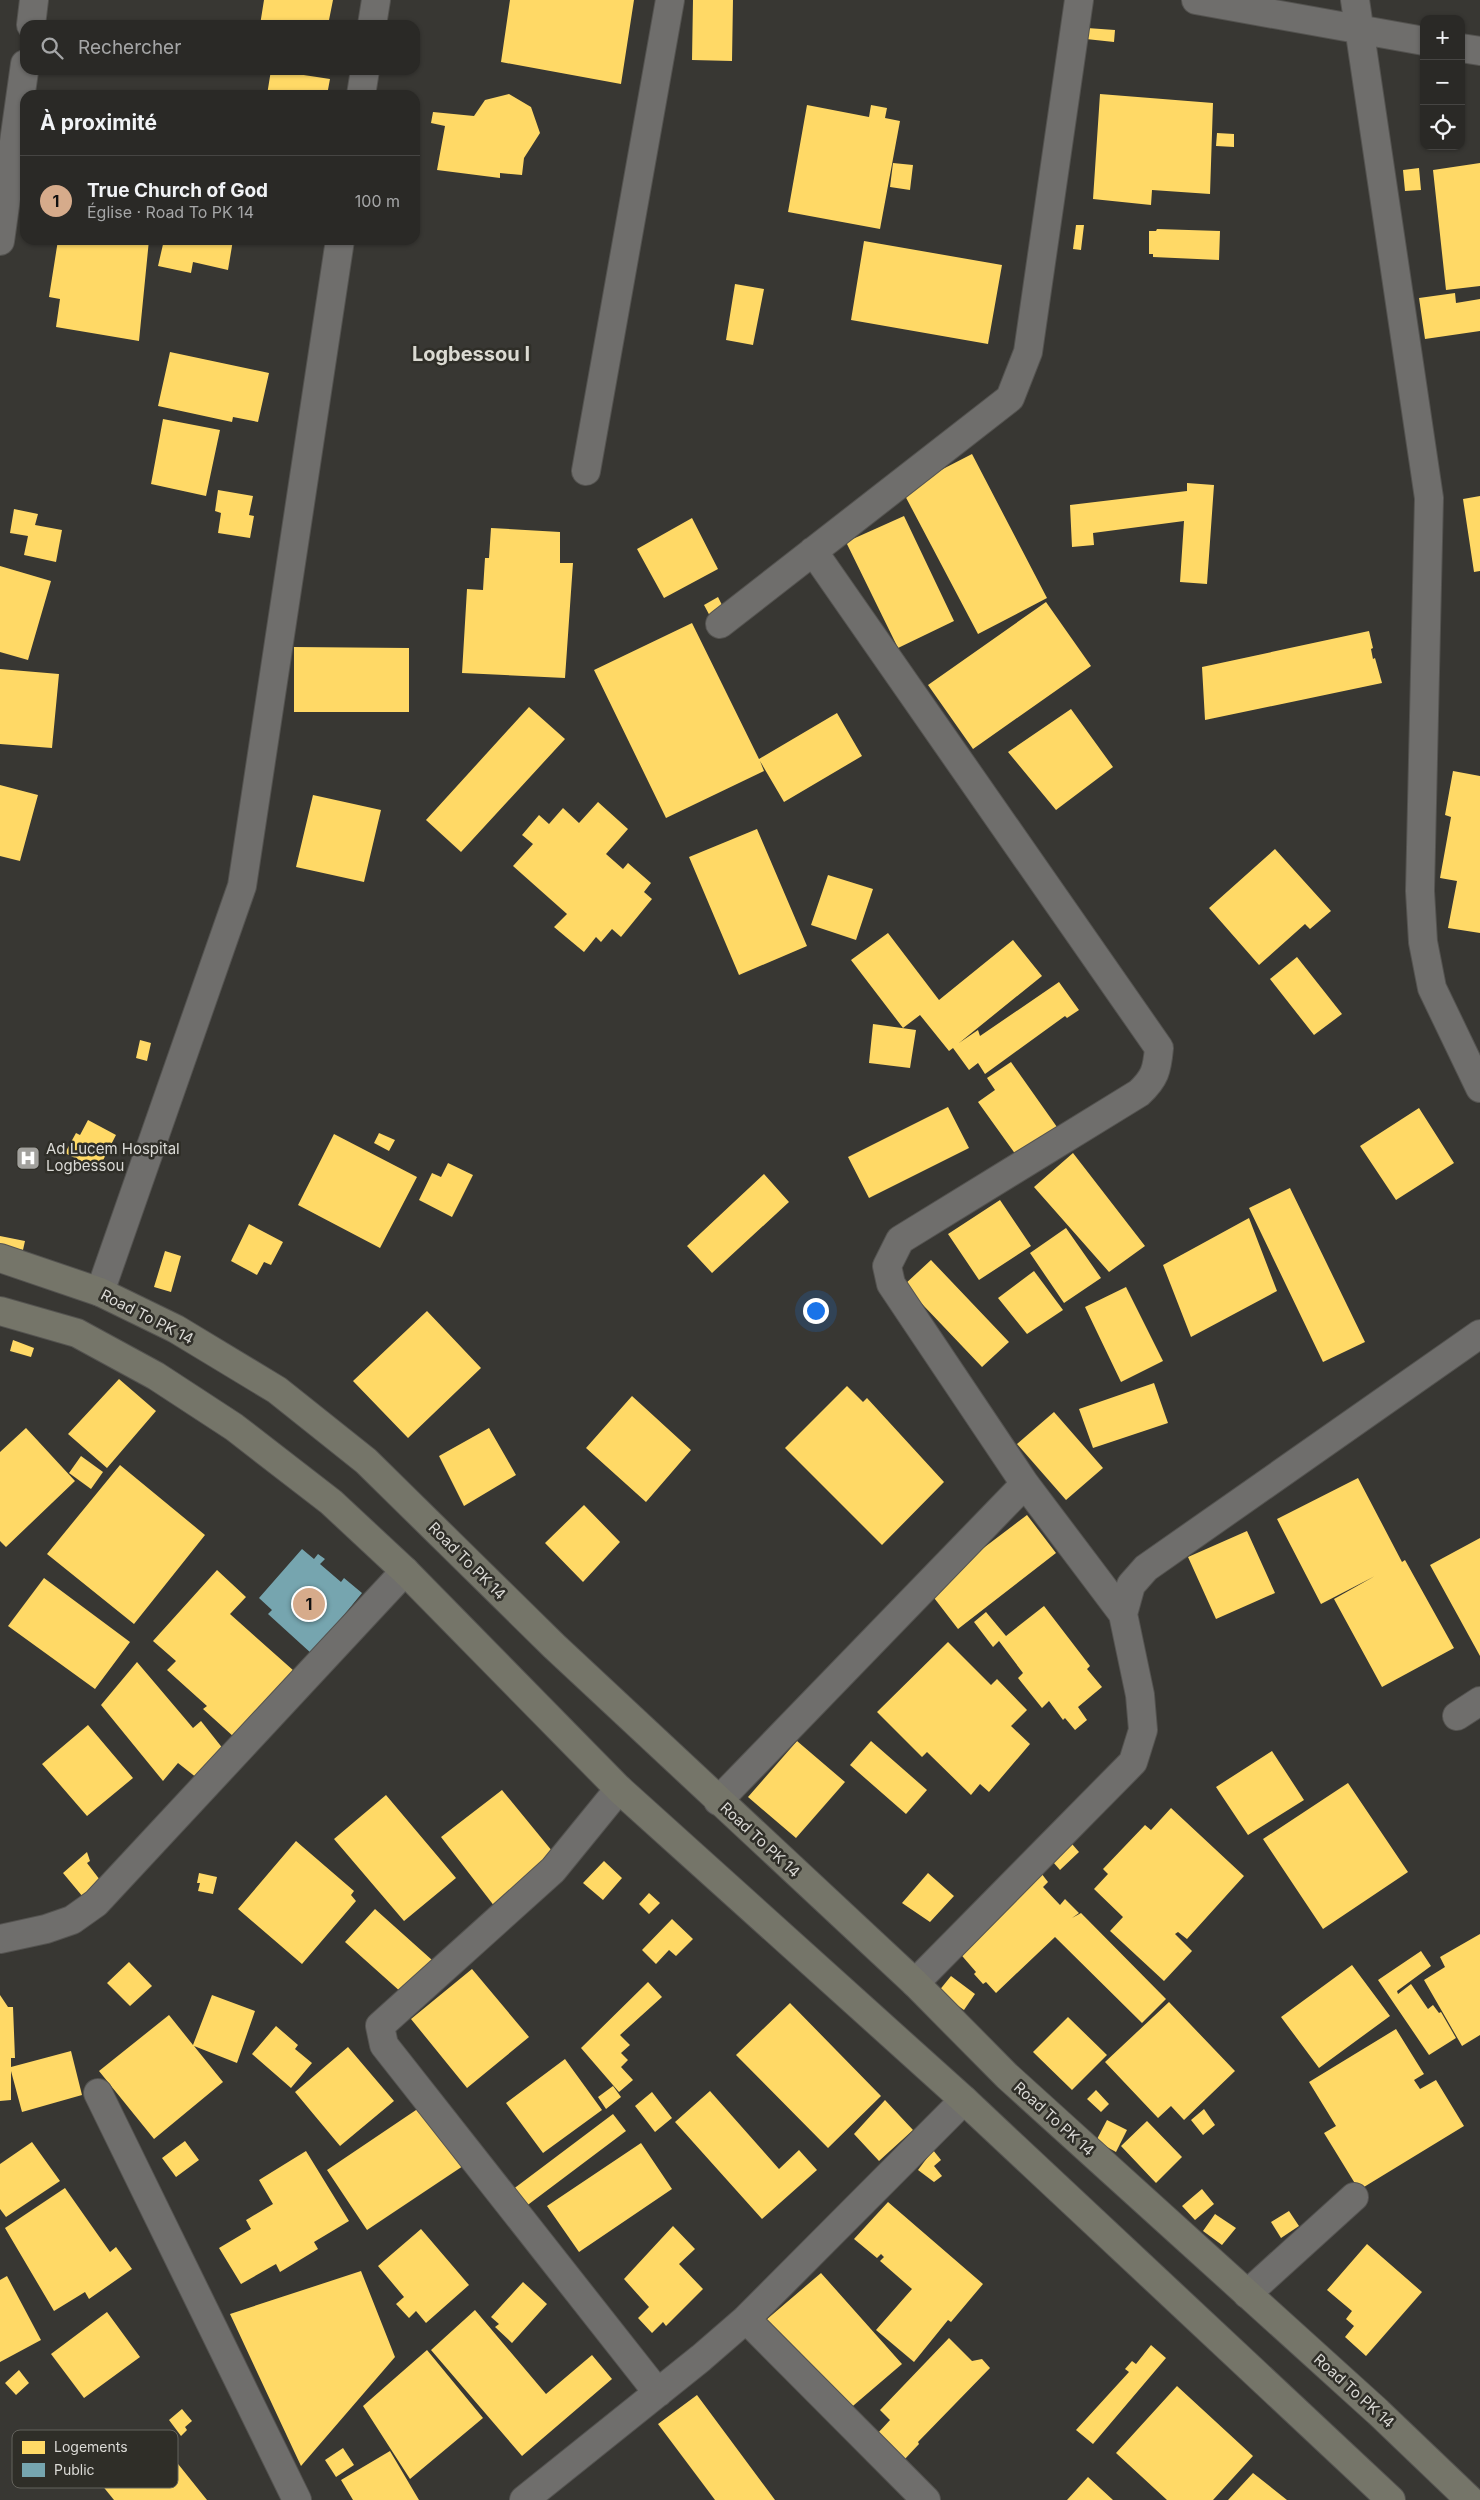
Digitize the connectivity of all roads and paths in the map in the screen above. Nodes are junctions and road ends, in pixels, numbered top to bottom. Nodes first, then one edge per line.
1 (34, 0) edge
2 (376, 0) edge
3 (670, 0) edge
4 (1079, 0) edge
5 (1196, 0) edge
6 (1354, 0) edge
7 (32, 20) edge
8 (373, 20) edge
9 (1358, 29) junction
10 (1420, 40) edge
11 (1465, 49) edge
12 (1480, 51) edge
13 (23, 75) edge
14 (364, 75) edge
15 (21, 90) edge
16 (362, 90) edge
17 (20, 99) edge
18 (0, 241) edge
19 (339, 245) edge
20 (586, 471) dead end
21 (813, 551) junction
22 (720, 624) dead end
23 (1480, 1088) edge
24 (0, 1258) edge
25 (100, 1292) junction
26 (0, 1311) edge
27 (1480, 1334) edge
28 (1026, 1484) junction
29 (405, 1571) junction
30 (1124, 1614) junction
31 (1480, 1701) edge
32 (1457, 1716) dead end
33 (619, 1789) junction
34 (718, 1801) junction
35 (0, 1939) edge
36 (915, 1983) junction
37 (98, 2093) dead end
38 (964, 2100) junction
39 (1354, 2197) dead end
40 (1247, 2294) junction
41 (746, 2319) junction
42 (658, 2393) junction
43 (296, 2500) edge
44 (524, 2500) edge
45 (926, 2500) edge
46 (1391, 2500) edge
47 (1470, 2500) edge

1 - 7 street
2 - 8 street
3 - 20 street
4 - 21 street
5 - 9 street
6 - 9 street
9 - 10 street
9 - 23 street
11 - 12 street
13 - 15 street
14 - 16 street
17 - 18 street
19 - 25 street
21 - 22 street
21 - 28 street
24 - 25 main road, Road To PK 14
25 - 34 main road, Road To PK 14
26 - 29 main road
27 - 30 street
28 - 30 street
28 - 34 street
29 - 33 main road
29 - 35 street
30 - 36 street
31 - 32 street
33 - 38 main road
33 - 42 street
34 - 36 main road, Road To PK 14
36 - 40 main road, Road To PK 14
37 - 43 street
38 - 41 street
38 - 46 main road
39 - 40 street
40 - 47 main road, Road To PK 14
41 - 42 street
41 - 45 street
42 - 44 street

